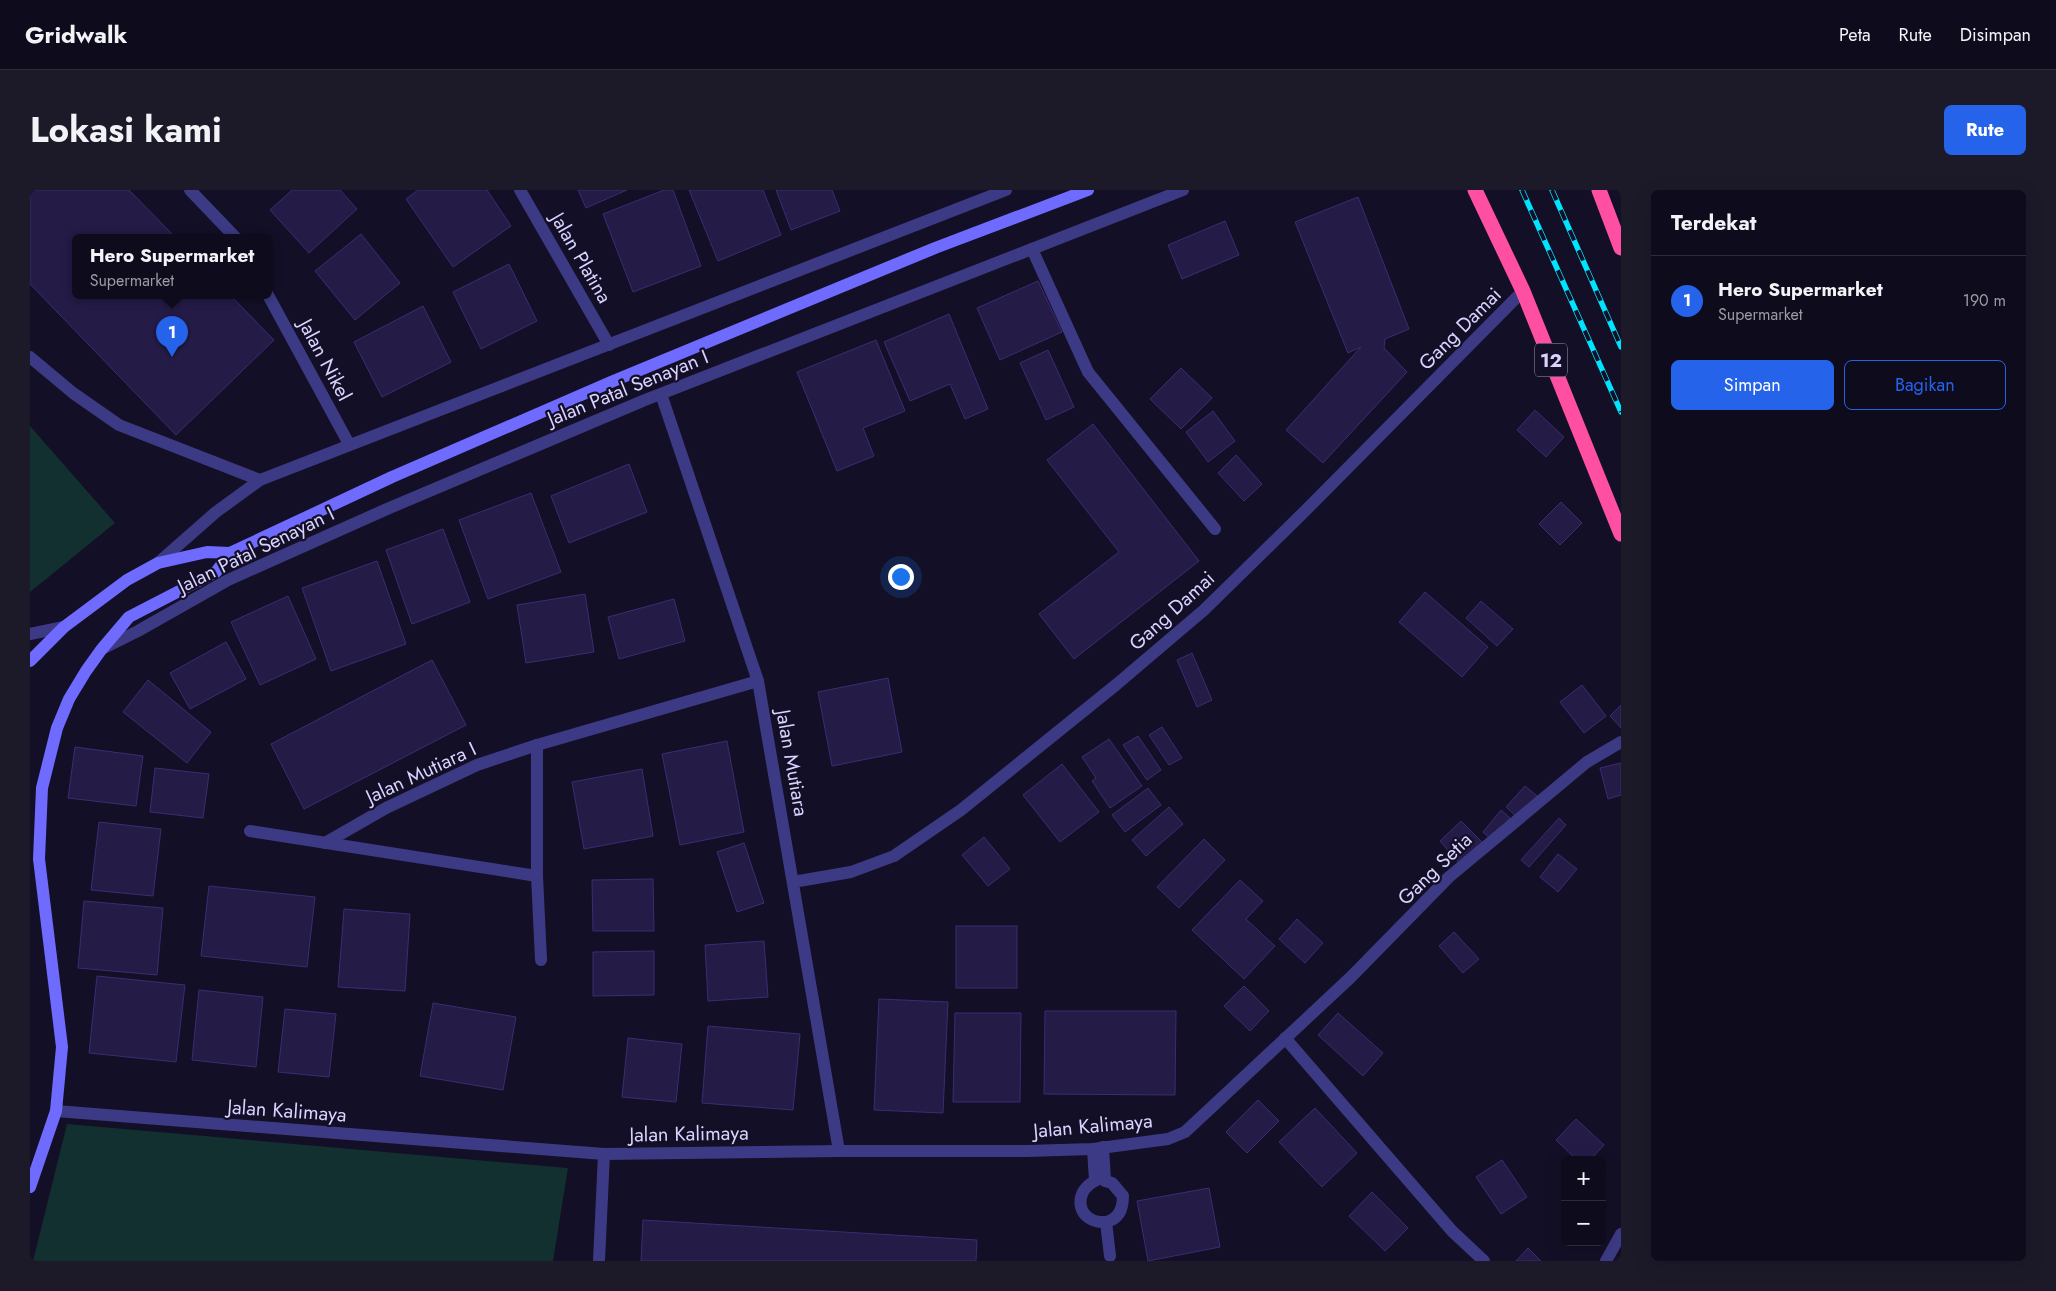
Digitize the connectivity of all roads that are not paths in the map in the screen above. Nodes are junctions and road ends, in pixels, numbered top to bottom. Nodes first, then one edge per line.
1 (190, 190) edge
2 (520, 190) edge
3 (1006, 190) edge
4 (1088, 190) edge
5 (1183, 190) edge
6 (1475, 190) edge
7 (1599, 190) edge
8 (232, 234) edge
9 (1621, 248) edge
10 (1032, 249) junction
11 (1524, 292) junction
12 (271, 299) edge
13 (609, 345) junction
14 (30, 357) edge
15 (660, 394) junction
16 (349, 444) junction
17 (260, 480) junction
18 (1216, 529) dead end
19 (1621, 534) edge
20 (230, 553) junction
21 (158, 563) junction
22 (64, 627) junction
23 (30, 634) edge
24 (100, 650) junction
25 (30, 661) edge
26 (758, 681) junction
27 (1621, 742) edge
28 (538, 745) junction
29 (250, 831) dead end
30 (325, 843) junction
31 (35, 861) edge
32 (537, 876) junction
33 (793, 882) junction
34 (541, 960) dead end
35 (1286, 1038) junction
36 (56, 1112) junction
37 (1098, 1148) junction
38 (839, 1151) junction
39 (604, 1154) junction
40 (30, 1187) edge
41 (1106, 1222) junction
42 (1621, 1234) edge
43 (1110, 1256) dead end
44 (599, 1261) edge
45 (1484, 1261) edge
46 (1606, 1261) edge

1 - 8 street
2 - 13 street, Jalan Platina
3 - 13 street, Jalan Patal Senayan I
4 - 20 main road, Jalan Patal Senayan I
5 - 10 street, Jalan Patal Senayan I
6 - 11 highway, 12
7 - 9 highway
10 - 15 street, Jalan Patal Senayan I
10 - 18 street
11 - 19 highway, 12
11 - 33 street, Gang Damai
12 - 16 street, Jalan Nikel
13 - 16 street, Jalan Patal Senayan I
14 - 17 street
15 - 24 street, Jalan Patal Senayan I
15 - 26 street, Jalan Mutiara
16 - 17 street, Jalan Patal Senayan I
17 - 21 street, Jalan Patal Senayan I
20 - 21 main road
20 - 24 main road
21 - 22 main road
22 - 23 street
22 - 25 main road
24 - 31 main road
26 - 28 street, Jalan Mutiara I
26 - 33 street, Jalan Mutiara
27 - 35 street, Gang Setia
28 - 30 street, Jalan Mutiara I
28 - 32 street
29 - 30 street
30 - 32 street
31 - 36 main road
32 - 34 street
33 - 38 street, Jalan Mutiara
35 - 37 street, Jalan Kalimaya
35 - 45 street
36 - 39 street, Jalan Kalimaya
36 - 40 main road
37 - 38 street, Jalan Kalimaya
37 - 41 street
37 - 41 street
38 - 39 street, Jalan Kalimaya
39 - 44 street
41 - 43 street
42 - 46 street

